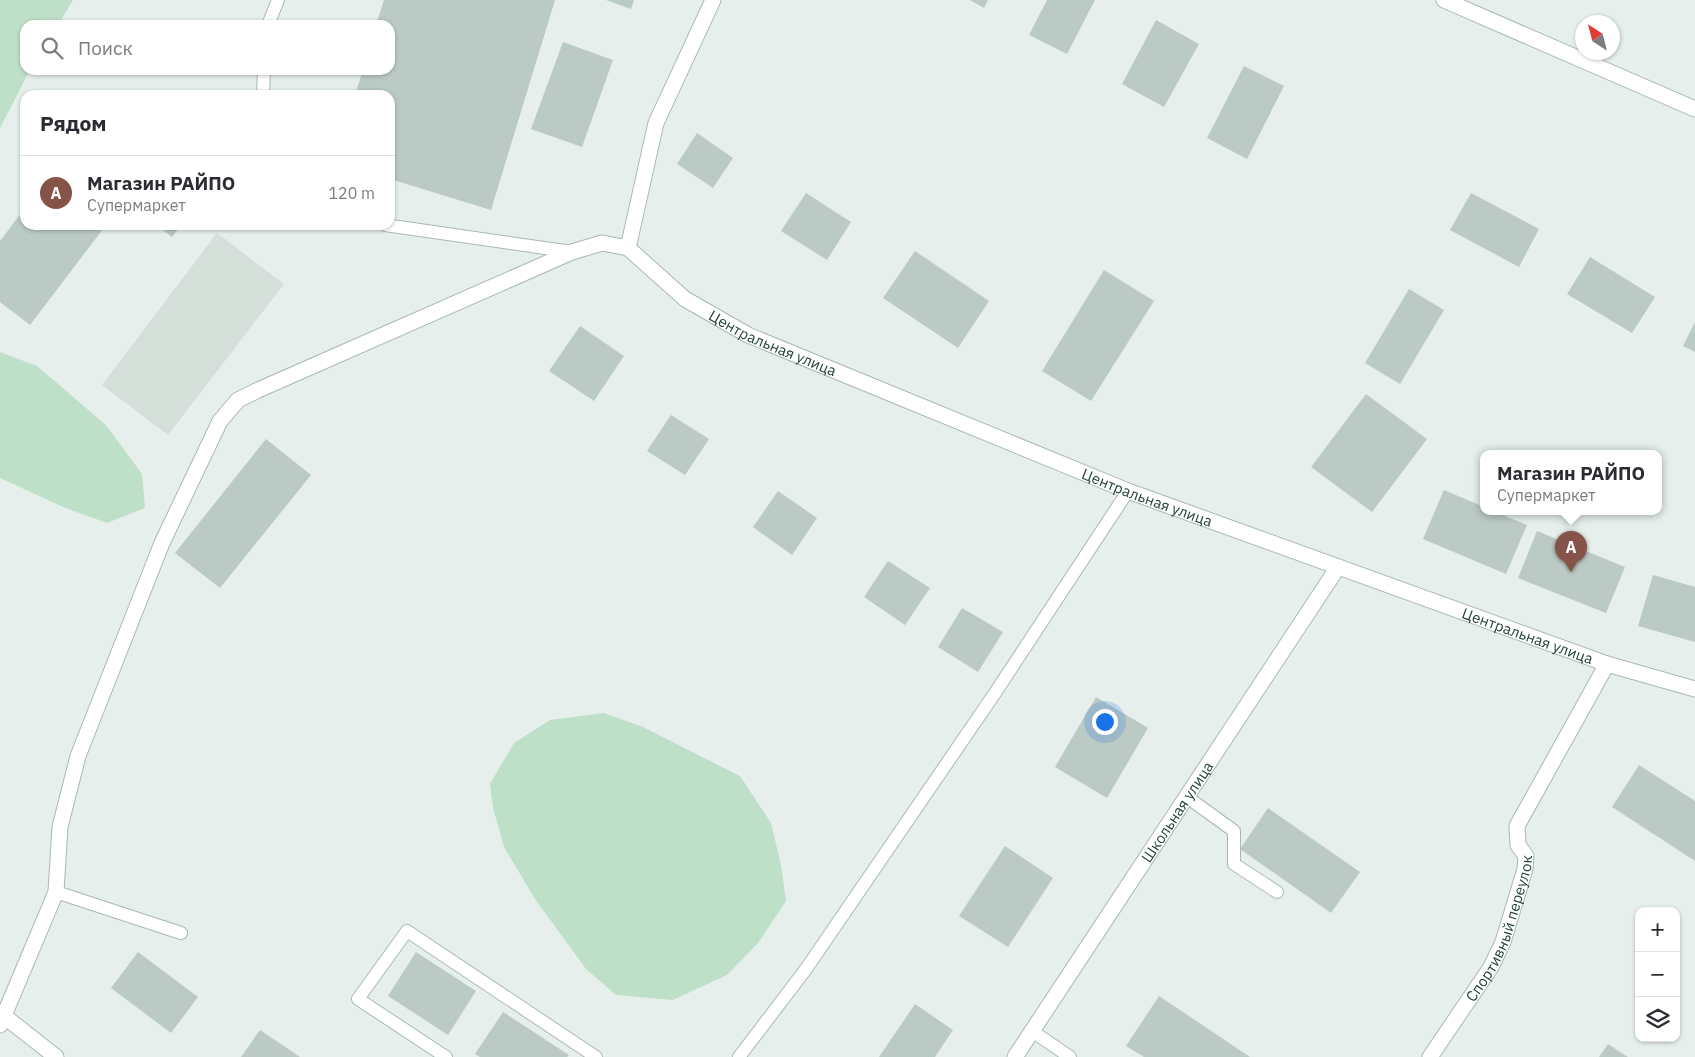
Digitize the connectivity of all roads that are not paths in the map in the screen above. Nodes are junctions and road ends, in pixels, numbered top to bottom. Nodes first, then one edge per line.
1 (278, 0) edge
2 (713, 0) edge
3 (1448, 1) edge
4 (270, 20) edge
5 (264, 75) edge
6 (263, 90) edge
7 (1695, 109) edge
8 (395, 226) edge
9 (628, 248) junction
10 (572, 252) junction
11 (1128, 491) junction
12 (1338, 568) junction
13 (1607, 664) junction
14 (1695, 689) edge
15 (1187, 797) junction
16 (56, 892) junction
17 (1277, 892) dead end
18 (181, 933) dead end
19 (2, 1021) edge
20 (1032, 1031) junction
21 (56, 1057) edge
22 (446, 1057) edge
23 (596, 1057) edge
24 (739, 1057) edge
25 (1015, 1057) edge
26 (1070, 1057) edge
27 (1430, 1057) edge

1 - 4 lane
2 - 9 street
3 - 7 street
5 - 6 lane
8 - 10 lane
9 - 10 street
9 - 11 street, Центральная улица
10 - 16 street
11 - 12 street, Центральная улица
11 - 24 lane
12 - 13 street, Центральная улица
12 - 15 street, Школьная улица
13 - 14 street, Центральная улица
13 - 27 street, Спортивный переулок
15 - 17 lane
15 - 20 street, Школьная улица
16 - 18 lane
16 - 19 street
19 - 21 street
20 - 25 street, Школьная улица
20 - 26 lane
22 - 23 lane

